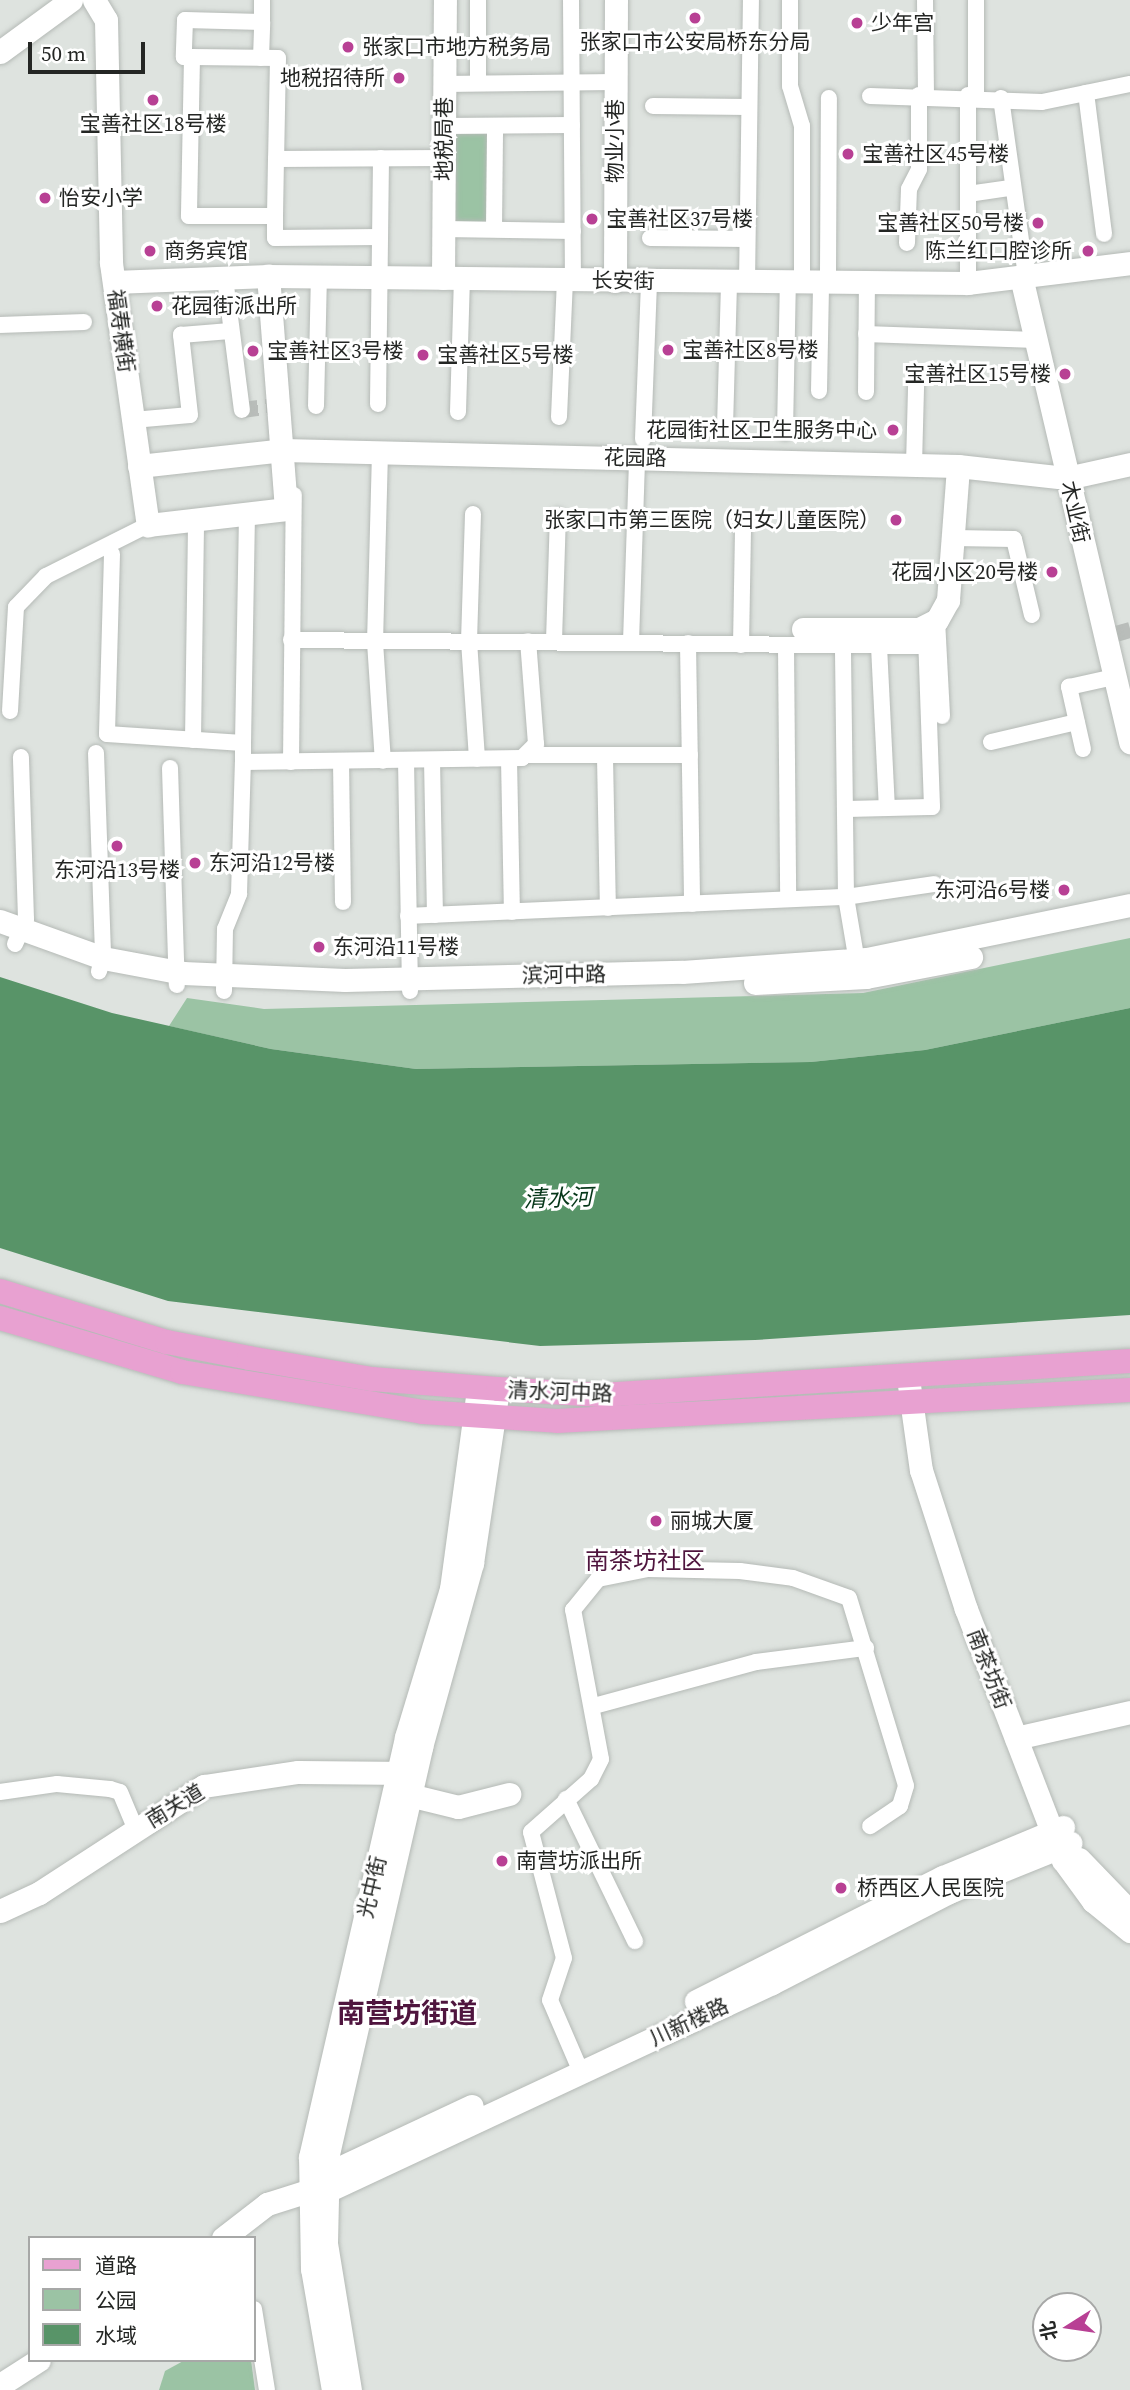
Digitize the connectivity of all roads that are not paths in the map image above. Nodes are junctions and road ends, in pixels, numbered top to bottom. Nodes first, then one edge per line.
1 (48, 0) edge
2 (71, 0) edge
3 (94, 0) edge
4 (262, 0) edge
5 (445, 0) edge
6 (478, 0) edge
7 (572, 0) edge
8 (616, 0) edge
9 (751, 0) edge
10 (790, 0) edge
11 (925, 0) edge
12 (976, 0) edge
13 (262, 22) junction
14 (0, 34) edge
15 (0, 52) edge
16 (192, 57) junction
17 (261, 58) junction
18 (615, 82) junction
19 (478, 83) junction
20 (571, 83) junction
21 (444, 84) junction
22 (1130, 84) edge
23 (1086, 93) junction
24 (922, 95) junction
25 (972, 95) junction
26 (870, 96) dead end
27 (830, 98) dead end
28 (1001, 98) junction
29 (653, 106) dead end
30 (750, 107) junction
31 (572, 125) junction
32 (444, 126) junction
33 (495, 126) junction
34 (382, 158) junction
35 (444, 158) junction
36 (276, 159) junction
37 (1009, 188) junction
38 (968, 194) junction
39 (802, 195) junction
40 (829, 195) junction
41 (275, 216) junction
42 (443, 229) junction
43 (494, 229) junction
44 (573, 231) junction
45 (1104, 233) dead end
46 (380, 237) junction
47 (650, 238) dead end
48 (747, 239) junction
49 (907, 243) dead end
50 (1130, 264) edge
51 (1023, 274) junction
52 (268, 276) junction
53 (319, 276) junction
54 (380, 277) junction
55 (225, 278) junction
56 (452, 278) junction
57 (569, 280) junction
58 (810, 280) junction
59 (615, 281) junction
60 (649, 281) junction
61 (114, 282) junction
62 (738, 282) junction
63 (867, 283) junction
64 (968, 283) junction
65 (84, 322) dead end
66 (0, 325) edge
67 (230, 331) junction
68 (866, 334) junction
69 (1035, 340) junction
70 (916, 386) dead end
71 (819, 391) dead end
72 (866, 392) dead end
73 (378, 404) dead end
74 (316, 406) dead end
75 (242, 410) dead end
76 (458, 412) dead end
77 (559, 417) dead end
78 (133, 420) junction
79 (725, 427) dead end
80 (785, 432) dead end
81 (640, 449) junction
82 (283, 450) junction
83 (380, 452) junction
84 (1130, 464) edge
85 (914, 465) junction
86 (139, 466) junction
87 (958, 466) junction
88 (1067, 478) junction
89 (290, 501) junction
90 (247, 514) junction
91 (472, 514) dead end
92 (558, 516) dead end
93 (196, 520) junction
94 (148, 525) junction
95 (743, 526) dead end
96 (953, 538) junction
97 (112, 554) dead end
98 (1032, 615) dead end
99 (803, 629) dead end
100 (929, 631) junction
101 (291, 640) junction
102 (469, 641) junction
103 (528, 641) junction
104 (554, 641) junction
105 (375, 642) junction
106 (631, 642) junction
107 (688, 642) junction
108 (741, 645) junction
109 (843, 646) junction
110 (879, 646) junction
111 (786, 647) junction
112 (1114, 677) junction
113 (9, 711) dead end
114 (942, 716) dead end
115 (1077, 722) junction
116 (193, 740) junction
117 (991, 742) dead end
118 (243, 743) junction
119 (1130, 743) edge
120 (1083, 749) dead end
121 (96, 753) dead end
122 (528, 755) junction
123 (690, 755) junction
124 (21, 757) dead end
125 (605, 757) junction
126 (477, 759) junction
127 (509, 759) junction
128 (406, 760) junction
129 (432, 760) junction
130 (341, 761) junction
131 (383, 761) junction
132 (243, 762) junction
133 (290, 762) junction
134 (170, 768) dead end
135 (887, 808) junction
136 (845, 809) junction
137 (934, 884) dead end
138 (846, 897) junction
139 (788, 900) junction
140 (343, 902) dead end
141 (692, 904) junction
142 (1130, 905) edge
143 (608, 908) junction
144 (512, 912) junction
145 (435, 915) junction
146 (408, 916) junction
147 (0, 921) edge
148 (1130, 922) edge
149 (12, 937) edge
150 (101, 965) junction
151 (858, 969) junction
152 (178, 979) junction
153 (224, 984) junction
154 (410, 984) junction
155 (0, 1291) edge
156 (0, 1318) edge
157 (1130, 1361) edge
158 (914, 1377) junction
159 (488, 1388) junction
160 (1130, 1390) edge
161 (915, 1404) junction
162 (484, 1416) junction
163 (866, 1648) junction
164 (594, 1706) junction
165 (1130, 1712) edge
166 (1022, 1736) junction
167 (404, 1783) junction
168 (0, 1792) edge
169 (509, 1794) dead end
170 (566, 1799) junction
171 (870, 1826) dead end
172 (136, 1830) junction
173 (1061, 1837) junction
174 (0, 1911) edge
175 (1130, 1912) edge
176 (1130, 1931) edge
177 (635, 1941) dead end
178 (578, 2065) junction
179 (315, 2188) junction
180 (235, 2233) edge
181 (256, 2321) edge
182 (36, 2362) edge
183 (0, 2385) edge
184 (267, 2390) edge
185 (333, 2390) edge
186 (350, 2390) edge

1 - 14 street
2 - 15 street
3 - 61 street, 福寿横街
4 - 13 street
5 - 21 street, 地税局巷
6 - 19 street
7 - 20 street
8 - 18 street, 物业小巷
9 - 30 street
10 - 39 street
11 - 24 street
12 - 25 street
13 - 16 street
13 - 17 street
16 - 17 street
16 - 41 street
17 - 36 street
18 - 20 street
18 - 59 street, 物业小巷
19 - 20 street
19 - 21 street
20 - 31 street
21 - 32 street, 地税局巷
22 - 23 street
23 - 28 street
23 - 45 street
24 - 25 street
24 - 26 street
24 - 49 street
25 - 28 street
25 - 38 street
27 - 40 street
28 - 37 street
29 - 30 street
30 - 48 street
31 - 33 street
31 - 44 street
32 - 33 street
32 - 35 street, 地税局巷
33 - 43 street
34 - 35 street
34 - 36 street
34 - 46 street
35 - 42 street, 地税局巷
36 - 41 street
37 - 38 street
37 - 51 street
38 - 64 street
39 - 40 street
39 - 58 street
40 - 58 street
41 - 46 street
42 - 43 street
42 - 56 street, 地税局巷
43 - 44 street
44 - 57 street
46 - 54 street
47 - 48 street
48 - 62 street
50 - 51 street, 长安街
51 - 64 street, 长安街
51 - 69 street, 木业街
52 - 53 street, 长安街
52 - 55 street, 长安街
52 - 82 street
53 - 54 street, 长安街
53 - 74 street
54 - 56 street, 长安街
54 - 73 street
55 - 61 street, 长安街
55 - 67 street
56 - 57 street, 长安街
56 - 76 street
57 - 59 street, 长安街
57 - 77 street
58 - 62 street, 长安街
58 - 63 street, 长安街
58 - 71 street
58 - 80 street
59 - 60 street, 长安街
60 - 62 street, 长安街
60 - 81 street
61 - 78 street, 福寿横街
62 - 79 street
63 - 64 street, 长安街
63 - 68 street
65 - 66 street
67 - 75 street
67 - 78 street
68 - 69 street
68 - 72 street
69 - 88 street, 木业街
70 - 85 street
78 - 86 street, 福寿横街
81 - 83 street, 花园路
81 - 85 street, 花园路
81 - 106 street
82 - 83 street, 花园路
82 - 86 street, 花园路
82 - 89 street
83 - 105 street
84 - 88 street, 花园路
85 - 87 street, 花园路
86 - 94 street, 福寿横街
87 - 88 street, 花园路
87 - 96 street
88 - 112 street, 木业街
89 - 90 street
89 - 101 street
90 - 93 street
90 - 118 street
91 - 102 street
92 - 104 street
93 - 94 street
93 - 116 street
94 - 113 street
95 - 108 street
96 - 98 street
96 - 100 street
97 - 116 street
99 - 100 street
100 - 110 street
100 - 114 street
100 - 135 street
101 - 105 street
101 - 133 street
102 - 103 street
102 - 105 street
102 - 126 street
103 - 104 street
103 - 122 street
104 - 106 street
105 - 131 street
106 - 107 street
107 - 108 street
107 - 123 street
108 - 111 street
109 - 110 street
109 - 111 street
109 - 136 street
110 - 135 street
111 - 139 street
112 - 115 street
112 - 119 street, 木业街
115 - 117 street
115 - 120 street
116 - 118 street
118 - 132 street
121 - 150 street
122 - 125 street
122 - 127 street
123 - 125 street
123 - 141 street
124 - 149 street
125 - 143 street
126 - 127 street
126 - 129 street
127 - 144 street
128 - 129 street
128 - 131 street
128 - 146 street
129 - 145 street
130 - 131 street
130 - 133 street
130 - 140 street
132 - 133 street
132 - 153 street
134 - 152 street
135 - 136 street
136 - 138 street
137 - 138 street
138 - 139 street
138 - 151 street
139 - 141 street
141 - 143 street
142 - 151 street, 滨河中路
143 - 144 street
144 - 145 street
145 - 146 street
146 - 154 street
147 - 149 street, 滨河中路
148 - 151 street, 滨河中路
149 - 150 street, 滨河中路
150 - 152 street, 滨河中路
151 - 154 street, 滨河中路
152 - 153 street, 滨河中路
153 - 154 street, 滨河中路
155 - 159 main road, 清水河中路
156 - 162 main road, 清水河中路
157 - 158 main road, 清水河中路
158 - 159 main road, 清水河中路
158 - 161 street, 南茶坊街
159 - 162 street, 光中街
160 - 161 main road, 清水河中路
161 - 162 main road, 清水河中路
161 - 166 street, 南茶坊街
162 - 167 street, 光中街
163 - 164 street
163 - 164 street
163 - 171 street
164 - 170 street
165 - 166 street
166 - 173 street, 南茶坊街
167 - 169 street, 南关道
167 - 172 street, 南关道
167 - 179 street, 光中街
168 - 172 street
170 - 177 street
170 - 178 street
172 - 174 street, 南关道
173 - 175 street, 南茶坊街
173 - 176 street, 南茶坊街
173 - 178 street, 川新楼路
178 - 179 street, 川新楼路
179 - 180 street, 川新楼路
179 - 185 street, 光中街
179 - 186 street, 光中街
181 - 184 street
182 - 183 street

